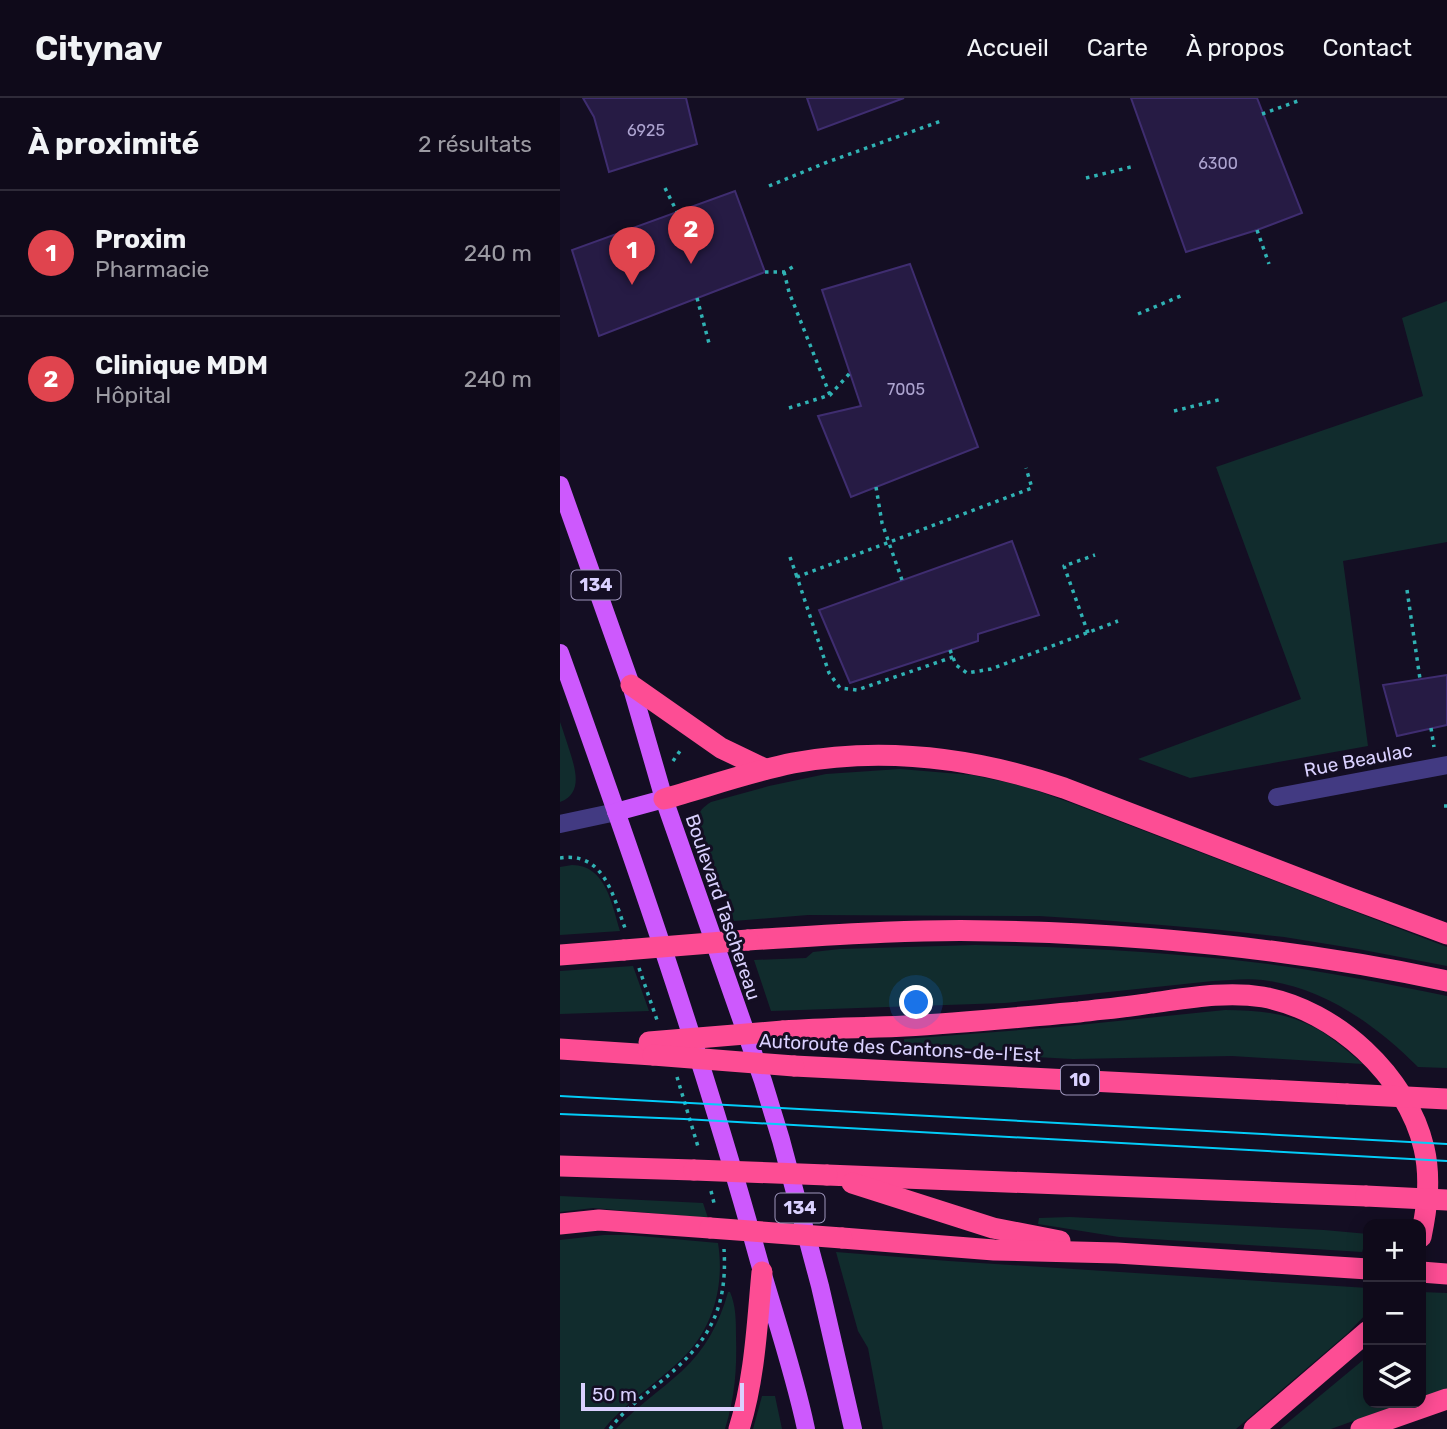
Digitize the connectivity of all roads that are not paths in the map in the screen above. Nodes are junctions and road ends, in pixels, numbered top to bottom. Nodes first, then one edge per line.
1 (560, 485) edge
2 (560, 653) edge
3 (631, 685) junction
4 (1447, 765) edge
5 (765, 769) junction
6 (1277, 797) dead end
7 (664, 799) junction
8 (616, 811) junction
9 (560, 824) edge
10 (1447, 934) edge
11 (560, 956) edge
12 (1447, 981) edge
13 (560, 1048) edge
14 (651, 1048) junction
15 (1447, 1099) edge
16 (560, 1166) edge
17 (827, 1175) junction
18 (1447, 1200) edge
19 (1423, 1219) edge
20 (560, 1224) edge
21 (1117, 1253) junction
22 (1363, 1269) edge
23 (762, 1272) junction
24 (1426, 1272) edge
25 (1445, 1273) edge
26 (1363, 1335) edge
27 (1447, 1399) edge
28 (739, 1429) edge
29 (806, 1429) edge
30 (853, 1429) edge
31 (1254, 1429) edge
32 (1361, 1429) edge

1 - 3 main road, Boulevard Taschereau / 134
2 - 8 main road, 134
3 - 5 highway
3 - 7 main road, Boulevard Taschereau / 134
4 - 6 street, Rue Beaulac
5 - 7 highway
5 - 10 highway
7 - 8 main road
7 - 30 main road, Boulevard Taschereau / 134
8 - 9 street
8 - 23 main road, 134
11 - 12 highway, bridge
13 - 14 highway, Autoroute des Cantons-de-l'Est / 10
14 - 15 highway, Autoroute des Cantons-de-l'Est / 10, bridge
14 - 19 highway, bridge
16 - 17 highway, bridge
17 - 18 highway, bridge
17 - 21 highway
20 - 21 highway, bridge
21 - 22 highway
23 - 28 highway
23 - 29 main road, 134
24 - 25 highway
26 - 31 highway
27 - 32 highway

